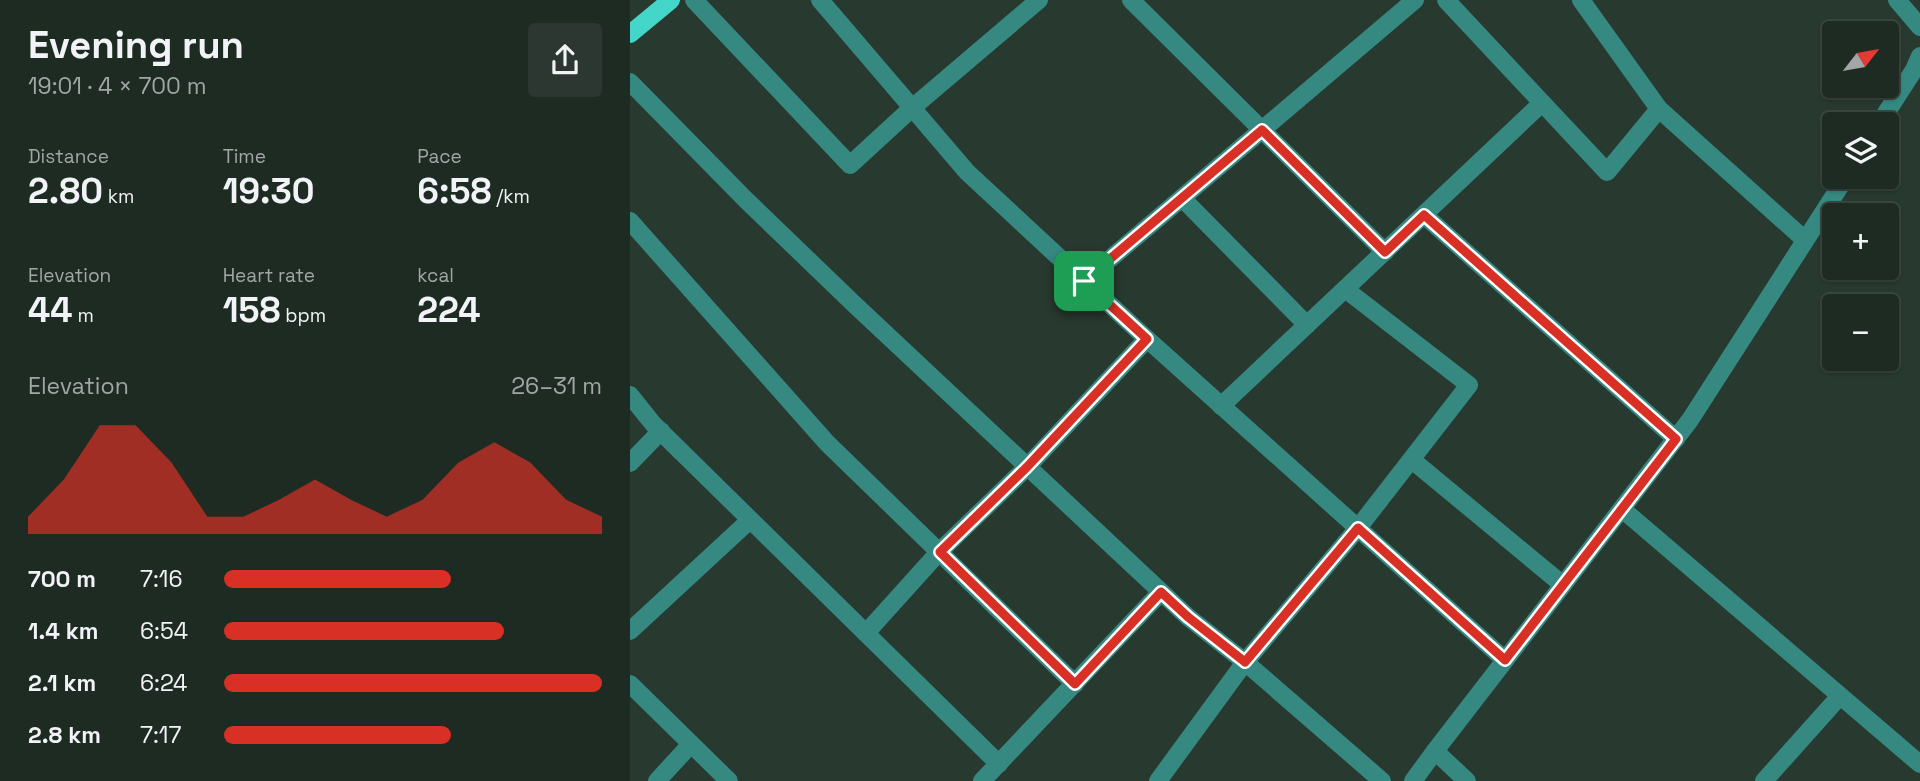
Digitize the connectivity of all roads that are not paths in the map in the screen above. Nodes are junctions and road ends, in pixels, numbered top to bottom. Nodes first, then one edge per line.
1 (671, 0) edge
2 (694, 0) edge
3 (820, 0) edge
4 (1039, 0) edge
5 (1131, 0) edge
6 (1415, 0) edge
7 (1446, 0) edge
8 (1581, 0) edge
9 (1897, 0) edge
10 (1920, 27) edge
11 (630, 34) edge
12 (1920, 55) edge
13 (630, 82) edge
14 (1542, 103) junction
15 (912, 108) junction
16 (1659, 109) junction
17 (1887, 112) edge
18 (1262, 130) junction
19 (1838, 189) edge
20 (1182, 198) junction
21 (1424, 215) junction
22 (630, 221) edge
23 (1805, 240) junction
24 (1385, 252) junction
25 (1084, 281) junction
26 (1345, 289) junction
27 (1307, 325) junction
28 (1147, 339) junction
29 (630, 395) edge
30 (1221, 406) junction
31 (661, 432) junction
32 (1676, 439) junction
33 (1412, 460) junction
34 (630, 463) edge
35 (1027, 467) junction
36 (1622, 509) junction
37 (751, 520) junction
38 (1358, 528) junction
39 (940, 552) junction
40 (1563, 585) junction
41 (1161, 592) junction
42 (630, 631) edge
43 (866, 634) junction
44 (1505, 660) junction
45 (1245, 662) junction
46 (630, 684) edge
47 (1075, 684) junction
48 (1840, 696) junction
49 (691, 744) junction
50 (1435, 751) junction
51 (999, 764) junction
52 (1920, 764) edge
53 (657, 781) edge
54 (729, 781) edge
55 (982, 781) edge
56 (1158, 781) edge
57 (1382, 781) edge
58 (1413, 781) edge
59 (1467, 781) edge
60 (1764, 781) edge

1 - 11 main road
2 - 15 street
3 - 15 street
4 - 15 street
5 - 18 street
6 - 18 street
7 - 14 street
8 - 16 street
9 - 10 street
12 - 17 street
13 - 35 street
14 - 16 street
14 - 21 street
15 - 25 street
16 - 23 street
18 - 20 street
18 - 24 street
19 - 23 street
20 - 25 street
20 - 27 street
21 - 24 street
21 - 32 street
22 - 39 street
23 - 32 street
24 - 26 street
25 - 28 street
26 - 27 street
26 - 33 street
27 - 30 street
28 - 30 street
28 - 35 street
29 - 31 street
30 - 38 street
31 - 34 street
31 - 37 street
32 - 36 street
33 - 38 street
33 - 40 street
35 - 39 street
35 - 41 street
36 - 40 street
36 - 48 street
37 - 42 street
37 - 43 street
38 - 44 street
38 - 45 street
39 - 43 street
39 - 47 street
40 - 44 street
41 - 45 street
41 - 47 street
43 - 51 street
44 - 50 street
45 - 56 street
45 - 57 street
46 - 49 street
47 - 51 street
48 - 52 street
48 - 60 street
49 - 53 street
49 - 54 street
50 - 58 street
50 - 59 street
51 - 55 street

